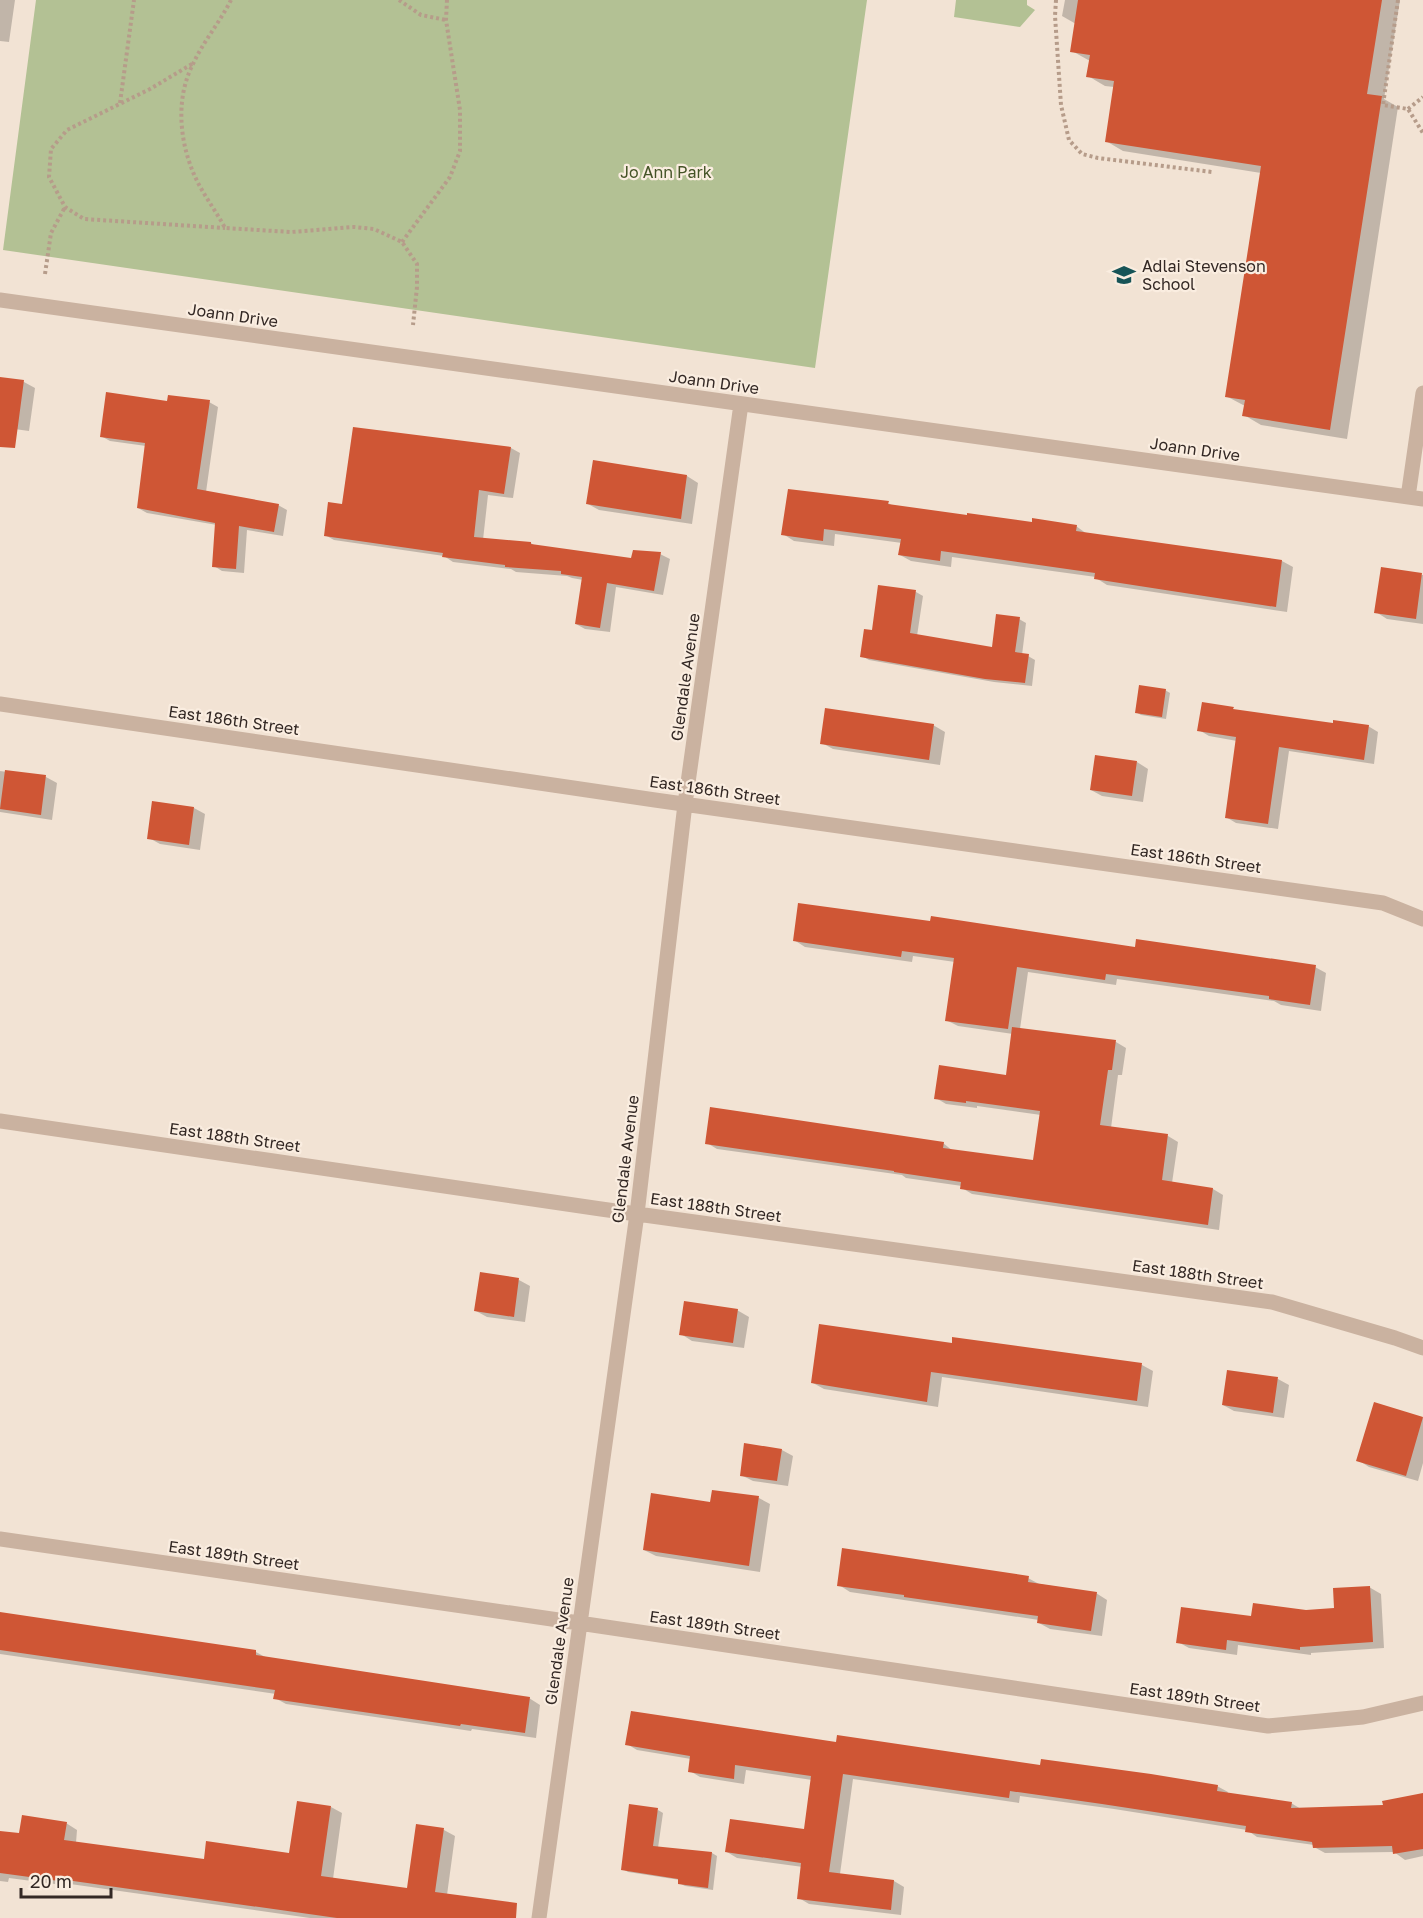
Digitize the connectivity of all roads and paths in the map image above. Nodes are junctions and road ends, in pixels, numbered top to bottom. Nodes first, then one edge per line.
1 (134, 0) edge
2 (231, 0) edge
3 (399, 0) edge
4 (447, 0) edge
5 (1056, 0) edge
6 (1398, 0) edge
7 (446, 20) junction
8 (193, 63) junction
9 (1423, 97) edge
10 (120, 103) junction
11 (1408, 109) junction
12 (1423, 134) edge
13 (1212, 172) dead end
14 (65, 207) junction
15 (225, 228) junction
16 (402, 242) junction
17 (45, 274) dead end
18 (0, 300) edge
19 (413, 326) dead end
20 (1423, 393) edge
21 (741, 404) junction
22 (1416, 498) edge
23 (0, 704) edge
24 (685, 804) junction
25 (1423, 919) edge
26 (0, 1121) edge
27 (637, 1214) junction
28 (1423, 1348) edge
29 (0, 1539) edge
30 (579, 1623) junction
31 (1423, 1703) edge
32 (539, 1918) edge

1 - 10 path
2 - 8 path
3 - 7 path
4 - 7 path
5 - 13 path
6 - 11 path
7 - 16 path
8 - 10 path
8 - 15 path
9 - 11 path
10 - 14 path
11 - 12 path
14 - 15 path
14 - 17 path
15 - 16 path
16 - 19 path
18 - 21 street, Joann Drive
20 - 22 street
21 - 22 street, Joann Drive
21 - 24 street, Glendale Avenue
23 - 24 street, East 186th Street
24 - 25 street, East 186th Street
24 - 27 street, Glendale Avenue
26 - 27 street, East 188th Street
27 - 28 street, East 188th Street
27 - 30 street, Glendale Avenue
29 - 30 street, East 189th Street
30 - 31 street, East 189th Street
30 - 32 street, Glendale Avenue

